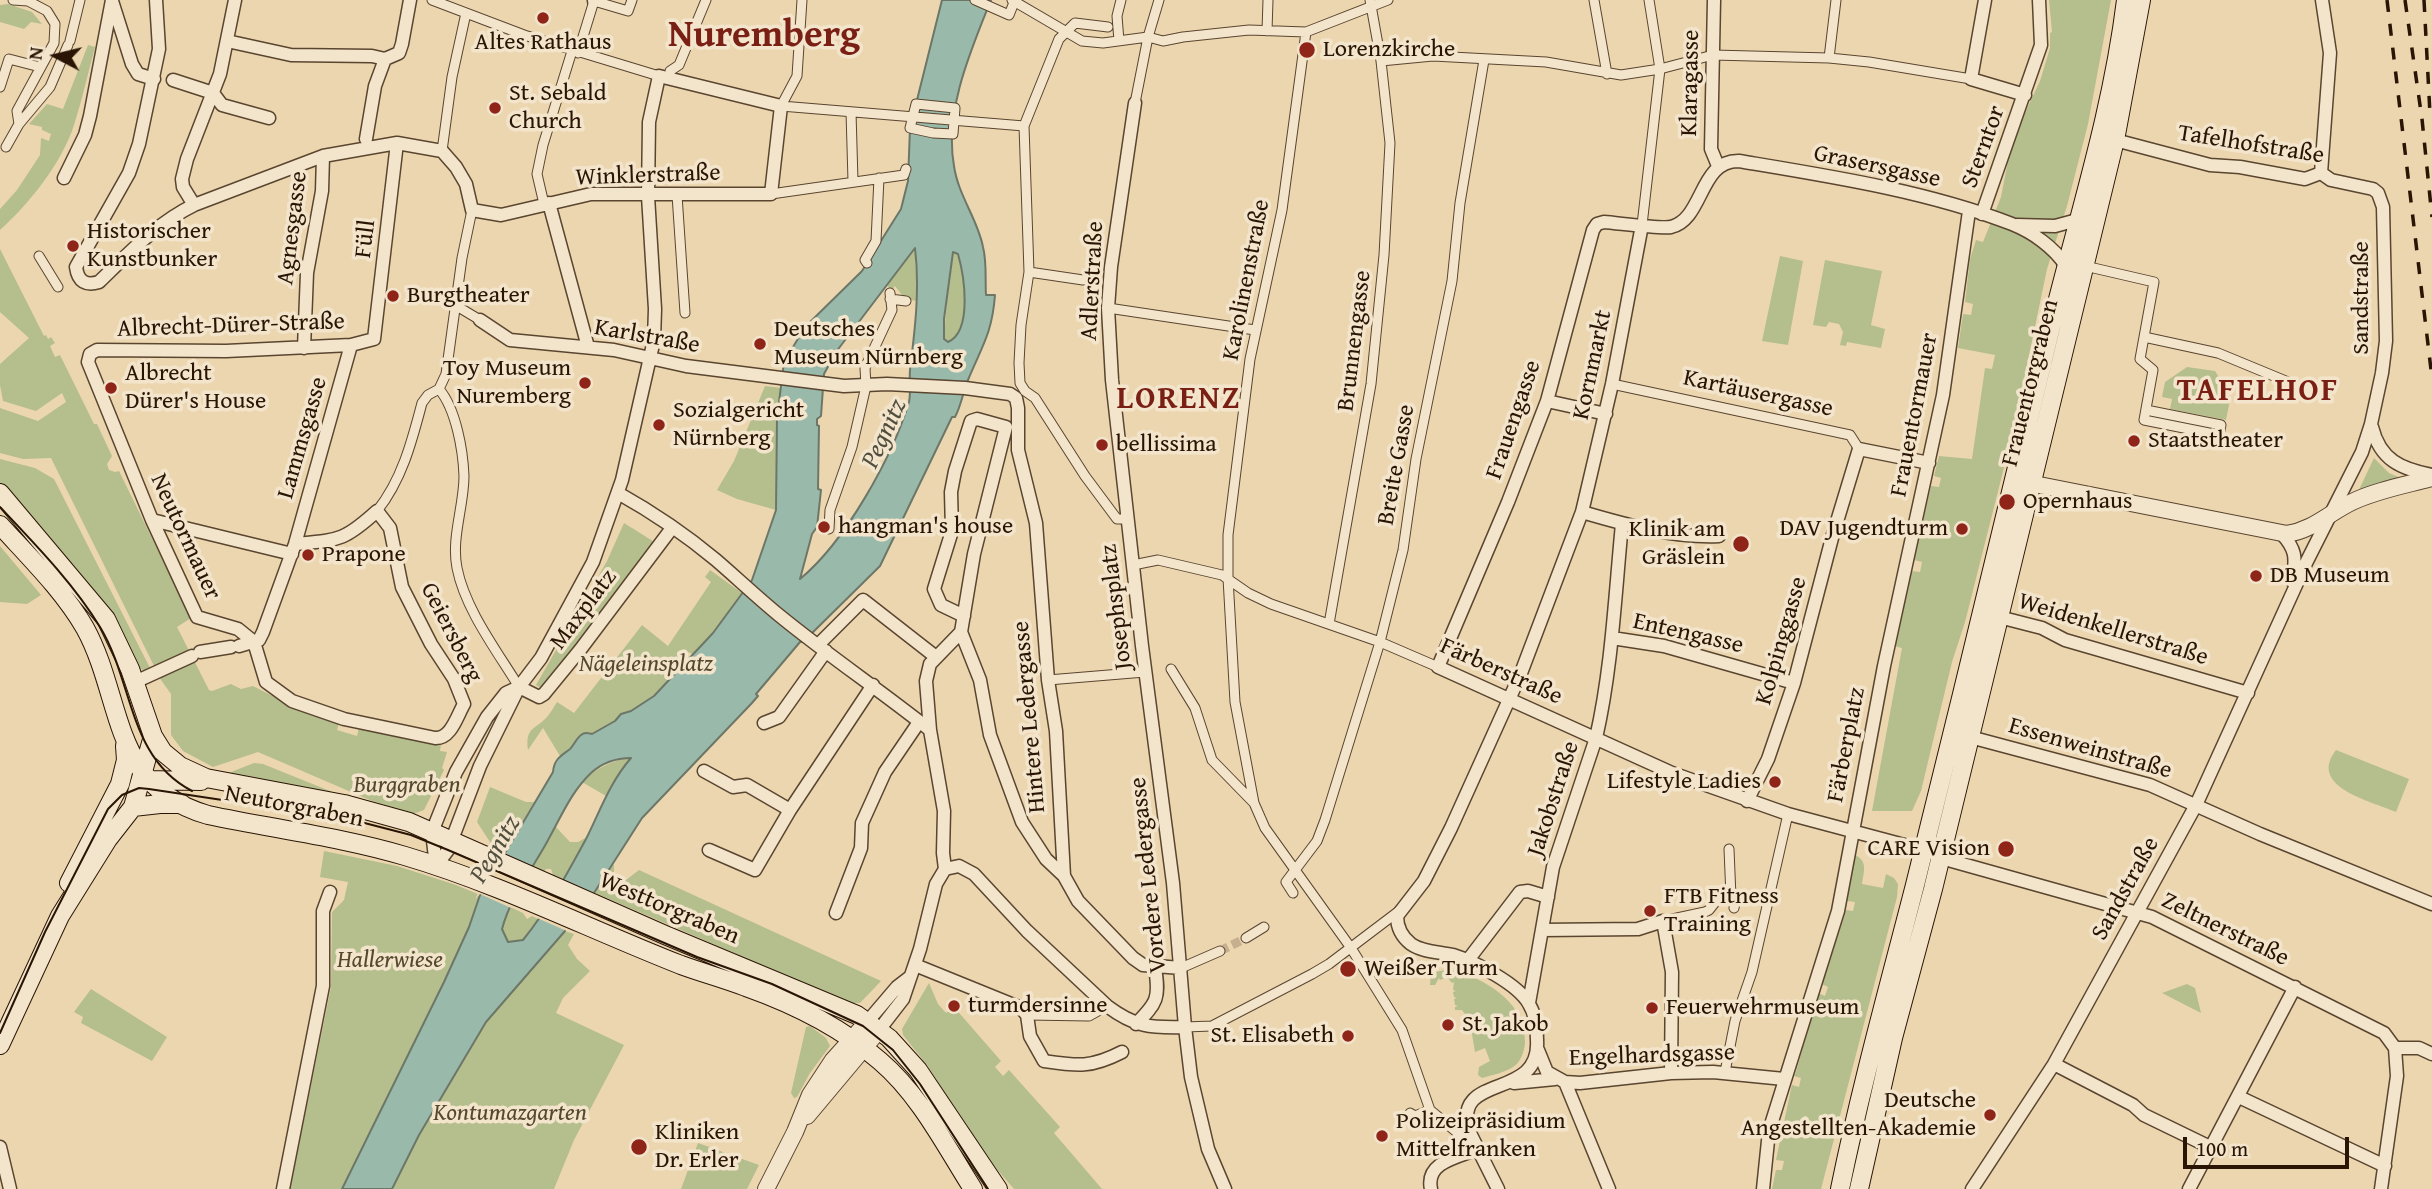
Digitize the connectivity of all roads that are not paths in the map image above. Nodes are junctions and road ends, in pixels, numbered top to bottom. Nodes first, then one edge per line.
1 (13, 0) edge
2 (80, 0) edge
3 (112, 0) edge
4 (156, 0) edge
5 (235, 0) edge
6 (410, 0) edge
7 (432, 0) edge
8 (594, 0) edge
9 (632, 0) edge
10 (706, 0) edge
11 (802, 0) edge
12 (975, 0) edge
13 (1014, 0) edge
14 (1121, 0) edge
15 (1159, 0) edge
16 (1268, 0) edge
17 (1388, 0) edge
18 (1594, 0) edge
19 (1649, 0) edge
20 (1714, 0) edge
21 (1836, 0) edge
22 (1985, 0) edge
23 (2039, 0) edge
24 (2126, 0) edge
25 (2141, 0) edge
26 (2322, 0) edge
27 (1370, 4) edge
28 (466, 13) junction
29 (1108, 27) dead end
30 (1177, 27) dead end
31 (1065, 31) junction
32 (1267, 31) junction
33 (1087, 32) junction
34 (1306, 32) junction
35 (1183, 37) junction
36 (227, 40) junction
37 (1119, 41) junction
38 (1147, 41) junction
39 (575, 52) junction
40 (1713, 55) junction
41 (1829, 58) junction
42 (385, 59) junction
43 (1484, 60) junction
44 (1381, 61) junction
45 (40, 67) junction
46 (1660, 69) junction
47 (1607, 74) junction
48 (664, 77) junction
49 (154, 79) junction
50 (1972, 79) junction
51 (173, 80) dead end
52 (0, 87) edge
53 (212, 93) junction
54 (2025, 95) junction
55 (1135, 103) joint
56 (781, 106) junction
57 (851, 112) junction
58 (912, 117) junction
59 (269, 118) dead end
60 (954, 121) junction
61 (19, 124) junction
62 (1024, 126) junction
63 (366, 139) dead end
64 (2115, 140) junction
65 (397, 143) junction
66 (6, 147) dead end
67 (442, 151) junction
68 (323, 156) junction
69 (1724, 163) junction
70 (906, 169) dead end
71 (2321, 173) junction
72 (65, 178) dead end
73 (876, 178) junction
74 (853, 181) junction
75 (2378, 193) joint
76 (771, 194) junction
77 (677, 195) junction
78 (648, 196) junction
79 (547, 204) junction
80 (194, 205) junction
81 (2099, 208) junction
82 (472, 210) junction
83 (1976, 213) junction
84 (2080, 220) junction
85 (1642, 225) junction
86 (2013, 225) junction
87 (39, 256) dead end
88 (867, 263) dead end
89 (2066, 266) junction
90 (2085, 266) junction
91 (1029, 272) junction
92 (1083, 280) dead end
93 (58, 287) dead end
94 (906, 301) dead end
95 (455, 305) junction
96 (1108, 308) junction
97 (685, 313) dead end
98 (480, 320) joint
99 (1255, 330) junction
100 (2144, 337) junction
101 (374, 339) joint
102 (351, 345) junction
103 (588, 347) junction
104 (304, 348) junction
105 (90, 354) joint
106 (650, 357) junction
107 (1612, 384) junction
108 (866, 386) junction
109 (439, 389) junction
110 (2310, 391) dead end
111 (1021, 394) junction
112 (1547, 401) junction
113 (2146, 410) junction
114 (1606, 414) junction
115 (2371, 424) junction
116 (1859, 449) junction
117 (1929, 463) junction
118 (2432, 476) edge
119 (2014, 480) junction
120 (2032, 485) junction
121 (0, 493) edge
122 (618, 494) junction
123 (377, 511) junction
124 (1582, 512) junction
125 (2330, 517) junction
126 (1127, 519) junction
127 (152, 520) junction
128 (1622, 521) junction
129 (672, 528) junction
130 (828, 529) dead end
131 (3, 532) edge
132 (2282, 534) junction
133 (1719, 536) dead end
134 (293, 549) junction
135 (1133, 565) junction
136 (1228, 578) junction
137 (1988, 585) junction
138 (2292, 594) junction
139 (964, 616) junction
140 (1999, 617) junction
141 (1329, 624) junction
142 (961, 632) junction
143 (1612, 638) junction
144 (254, 642) junction
145 (1380, 642) junction
146 (822, 648) junction
147 (933, 658) junction
148 (1884, 666) joint
149 (1438, 667) junction
150 (1171, 669) dead end
151 (1145, 672) junction
152 (1048, 680) junction
153 (135, 682) junction
154 (872, 682) junction
155 (1794, 683) junction
156 (519, 687) junction
157 (2248, 693) junction
158 (1509, 699) junction
159 (922, 719) junction
160 (1151, 719) joint
161 (764, 723) dead end
162 (930, 730) junction
163 (153, 736) junction
164 (1970, 737) junction
165 (1596, 738) junction
166 (123, 739) junction
167 (704, 771) dead end
168 (145, 777) junction
169 (222, 781) junction
170 (117, 791) junction
171 (1747, 801) junction
172 (1254, 803) junction
173 (181, 804) junction
174 (2196, 805) junction
175 (133, 807) junction
176 (790, 810) junction
177 (1788, 814) junction
178 (432, 832) junction
179 (1851, 832) junction
180 (452, 842) junction
181 (1729, 849) dead end
182 (709, 850) dead end
183 (1923, 850) junction
184 (1941, 858) junction
185 (436, 866) junction
186 (1298, 868) junction
187 (945, 869) junction
188 (1063, 876) junction
189 (330, 892) dead end
190 (1293, 893) dead end
191 (1548, 897) junction
192 (1731, 897) junction
193 (2432, 904) edge
194 (1734, 908) dead end
195 (1401, 909) junction
196 (836, 913) dead end
197 (2137, 913) junction
198 (1663, 921) junction
199 (1264, 927) dead end
200 (1542, 930) junction
201 (1246, 938) tunnel mouth
202 (1351, 948) junction
203 (1220, 951) tunnel mouth
204 (1468, 960) junction
205 (1156, 968) junction
206 (1181, 968) junction
207 (913, 971) junction
208 (2295, 987) junction
209 (1529, 1003) junction
210 (1107, 1006) junction
211 (1027, 1015) junction
212 (1136, 1024) junction
213 (874, 1025) junction
214 (0, 1026) edge
215 (1185, 1027) junction
216 (857, 1043) junction
217 (0, 1045) edge
218 (2395, 1048) junction
219 (1538, 1050) junction
220 (1122, 1052) dead end
221 (2432, 1054) edge
222 (2054, 1064) junction
223 (1725, 1072) junction
224 (1671, 1073) junction
225 (1784, 1079) junction
226 (1560, 1080) junction
227 (1509, 1083) junction
228 (2239, 1097) junction
229 (1430, 1110) junction
230 (1410, 1113) dead end
231 (0, 1147) edge
232 (2211, 1148) junction
233 (1478, 1149) junction
234 (2385, 1166) junction
235 (1430, 1187) edge
236 (1221, 1188) edge
237 (10, 1189) edge
238 (283, 1189) edge
239 (766, 1189) edge
240 (973, 1189) edge
241 (998, 1189) edge
242 (1498, 1189) edge
243 (1609, 1189) edge
244 (1763, 1189) edge
245 (1840, 1189) edge
246 (1859, 1189) edge
247 (1972, 1189) edge
248 (2189, 1189) edge
249 (2381, 1189) edge

1 - 45 street
2 - 61 street
3 - 49 street
3 - 72 street
4 - 49 street
5 - 36 street
6 - 42 street
7 - 28 street
8 - 9 street
8 - 39 street
10 - 48 street
11 - 56 street
12 - 13 street
13 - 31 street
14 - 37 street
15 - 38 street, Adlerstraße
16 - 32 street
17 - 27 street
18 - 47 street
19 - 46 street
20 - 40 street, Klaragasse
21 - 41 street
22 - 50 street
23 - 54 street
24 - 84 main road, Frauentorgraben
25 - 64 main road, Frauentorgraben
26 - 71 street
27 - 34 street
27 - 44 street, Brunnengasse
28 - 39 street
28 - 67 street
29 - 33 street
30 - 35 street
31 - 33 street
31 - 33 street
31 - 62 street
32 - 34 street
32 - 35 street
33 - 37 street
34 - 99 street, Karolinenstraße
35 - 38 street
36 - 42 street
36 - 53 street
37 - 38 street
38 - 55 street, Adlerstraße
39 - 48 street
39 - 79 street
40 - 41 street
40 - 46 street
40 - 69 street, Klaragasse
41 - 50 street
42 - 63 street
43 - 44 street
43 - 47 street
43 - 145 street, Breite Gasse
44 - 141 street, Brunnengasse
45 - 52 street
45 - 61 street
46 - 47 street
46 - 85 street
48 - 56 street
48 - 78 street, Maxplatz
49 - 80 street
50 - 54 street
51 - 53 street
53 - 59 street
53 - 80 street
54 - 83 street, Sterntor
55 - 96 street, Adlerstraße
56 - 57 street
56 - 76 street
57 - 58 street
57 - 74 street
58 - 60 street
58 - 60 street
60 - 62 street
61 - 66 street
62 - 91 street
64 - 71 street, Tafelhofstraße
64 - 81 main road, Frauentorgraben
65 - 67 street
65 - 68 street
65 - 101 street, Füll
67 - 82 street
68 - 80 street
68 - 104 street, Agnesgasse
69 - 83 street, Grasersgasse
69 - 85 street, Klaragasse
70 - 73 street, Winklerstraße
71 - 75 street, Tafelhofstraße
73 - 74 street, Winklerstraße
73 - 88 street
74 - 76 street, Winklerstraße
75 - 115 street, Sandstraße
76 - 77 street, Winklerstraße
77 - 78 street, Winklerstraße
77 - 97 street
78 - 79 street, Winklerstraße
78 - 106 street, Maxplatz
79 - 82 street, Winklerstraße
79 - 103 street
81 - 84 street, Grasersgasse
81 - 90 main road, Frauentorgraben
82 - 95 street
83 - 86 street, Grasersgasse
83 - 117 street, Frauentormauer
84 - 86 street, Grasersgasse
84 - 89 main road, Frauentorgraben
85 - 107 street, Kornmarkt
85 - 112 street, Frauengasse
86 - 89 street, Grasersgasse
87 - 93 street
89 - 119 main road, Frauentorgraben
90 - 100 street
90 - 120 main road, Frauentorgraben
91 - 92 street
91 - 111 street
94 - 108 street
95 - 98 street
95 - 109 street
96 - 99 street
96 - 126 street, Adlerstraße
98 - 103 street, Karlstraße
99 - 136 street, Karolinenstraße
100 - 110 street
100 - 113 street
101 - 102 street, Albrecht-Dürer-Straße
102 - 104 street, Albrecht-Dürer-Straße
102 - 134 street, Lammsgasse
103 - 106 street, Karlstraße
104 - 105 street, Albrecht-Dürer-Straße
105 - 127 street, Neutormauer
106 - 108 street, Karlstraße
106 - 122 street, Maxplatz
107 - 114 street, Kornmarkt
107 - 116 street, Kartäusergasse
108 - 111 street
108 - 130 street
109 - 123 street
109 - 156 street
111 - 126 street, Josephsplatz
111 - 152 street, Hintere Ledergasse
112 - 114 street
112 - 149 street, Frauengasse
113 - 113 street
114 - 124 street, Kornmarkt
115 - 118 street
115 - 125 street, Sandstraße
116 - 117 street, Kartäusergasse
116 - 155 street, Kolpinggasse
117 - 148 street, Frauentormauer
118 - 125 street
119 - 120 street
119 - 137 main road, Frauentorgraben
120 - 132 street
120 - 140 main road, Frauentorgraben
121 - 153 main road, Neutorgraben
122 - 129 street
122 - 156 street, Maxplatz
123 - 134 street
123 - 144 street, Geiersberg
124 - 128 street
124 - 158 street, Kornmarkt
125 - 132 street
125 - 138 street, Sandstraße
126 - 135 street, Josephsplatz
127 - 134 street
127 - 144 street, Neutormauer
128 - 133 street
128 - 143 street, Jakobstraße
129 - 146 street
129 - 156 street, Maxplatz
131 - 166 main road, Neutorgraben
132 - 138 street, Sandstraße
134 - 144 street, Lammsgasse
135 - 136 street, Färberstraße
135 - 151 street, Josephsplatz
136 - 141 street, Färberstraße
136 - 172 street, Karolinenstraße
137 - 140 street, Weidenkellerstraße
137 - 183 main road, Frauentorgraben
138 - 157 street, Sandstraße
139 - 139 street
139 - 142 street
140 - 157 street, Weidenkellerstraße
140 - 164 main road, Frauentorgraben
141 - 145 street, Färberstraße
142 - 147 street
142 - 188 street
143 - 155 street, Entengasse
143 - 165 street, Jakobstraße
144 - 153 street
145 - 149 street, Färberstraße
145 - 186 street, Breite Gasse
146 - 147 street
146 - 154 street
146 - 161 street
147 - 162 street
148 - 179 street, Färberplatz
149 - 158 street, Färberstraße
150 - 172 street, Josephsplatz
151 - 152 street
151 - 160 street, Josephsplatz
152 - 188 street, Hintere Ledergasse
153 - 163 main road, Neutorgraben
154 - 159 street
154 - 176 street
155 - 171 street, Kolpinggasse
156 - 178 street, Maxplatz
156 - 180 street, Maxplatz
157 - 174 street, Sandstraße
158 - 165 street, Färberstraße
158 - 195 street, Kornmarkt
159 - 162 street
159 - 196 street
160 - 206 street, Vordere Ledergasse
162 - 187 street
163 - 168 main road
163 - 169 main road, Neutorgraben
164 - 174 street, Essenweinstraße
164 - 184 main road, Frauentorgraben
165 - 171 street, Färberstraße
165 - 191 street, Jakobstraße
166 - 168 main road, Neutorgraben
166 - 170 main road
167 - 176 street
168 - 169 main road, Neutorgraben
168 - 170 main road
168 - 173 main road, Neutorgraben
168 - 175 main road
169 - 178 main road, Neutorgraben
170 - 214 main road
171 - 177 street, Färberstraße
172 - 186 street
173 - 175 main road
173 - 185 main road, Neutorgraben
174 - 193 street, Essenweinstraße
174 - 197 street, Sandstraße
175 - 217 main road
176 - 182 street
177 - 179 street, Färberstraße
177 - 223 street
178 - 180 main road, Neutorgraben
178 - 185 street
179 - 183 street, Färberstraße
179 - 225 street
180 - 185 street, Maxplatz
180 - 213 main road, Westtorgraben
181 - 192 street
183 - 184 main road
183 - 245 main road, Frauentorgraben
184 - 197 street, Zeltnerstraße
184 - 246 main road, Frauentorgraben
185 - 216 main road, Westtorgraben
186 - 190 street
186 - 202 street
187 - 207 street
187 - 210 street
188 - 205 street
189 - 238 street
191 - 200 street, Jakobstraße
191 - 204 street
192 - 194 street
192 - 198 street
195 - 202 street
195 - 204 street
197 - 208 street, Zeltnerstraße
197 - 222 street, Sandstraße
198 - 200 street
198 - 224 street
199 - 201 street
200 - 209 street, Jakobstraße
202 - 215 street
202 - 229 street
203 - 206 street
204 - 209 street
205 - 206 street
205 - 212 street
206 - 215 street, Vordere Ledergasse
207 - 211 street
207 - 213 street
208 - 218 street, Zeltnerstraße
208 - 228 street
209 - 219 street
210 - 211 street
210 - 212 street
211 - 220 street
212 - 215 street
213 - 216 street
213 - 241 main road
215 - 236 street, Vordere Ledergasse
216 - 239 street
216 - 240 main road, Westtorgraben
218 - 221 street
218 - 234 street
219 - 226 street, Engelhardsgasse
219 - 227 street
222 - 232 street
222 - 247 street, Sandstraße
223 - 224 street, Engelhardsgasse
223 - 225 street, Engelhardsgasse
224 - 226 street, Engelhardsgasse
225 - 244 street
226 - 227 street
226 - 243 street
227 - 233 street
228 - 232 street
228 - 234 street
229 - 230 street
229 - 233 street
231 - 237 street
232 - 248 street
233 - 235 street
233 - 242 street
234 - 249 street

